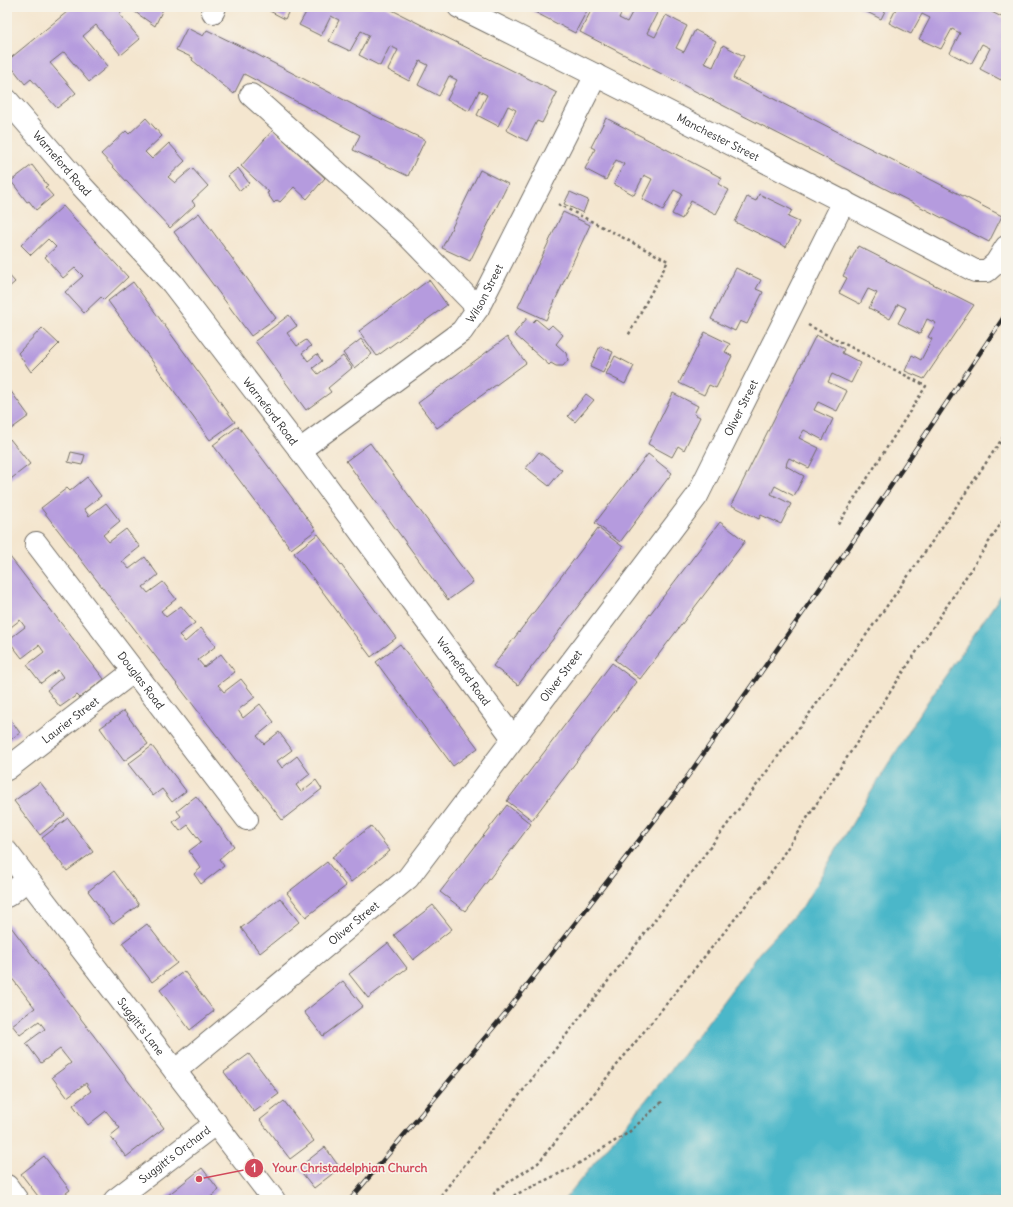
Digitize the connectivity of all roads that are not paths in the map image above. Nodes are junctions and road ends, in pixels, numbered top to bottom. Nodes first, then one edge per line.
1 (459, 7) edge
2 (596, 75) junction
3 (251, 95) dead end
4 (7, 100) edge
5 (844, 202) junction
6 (1006, 247) edge
7 (478, 308) junction
8 (300, 450) junction
9 (36, 543) dead end
10 (134, 671) junction
11 (514, 738) junction
12 (7, 768) edge
13 (247, 818) dead end
14 (7, 852) edge
15 (28, 880) junction
16 (7, 896) edge
17 (175, 1071) junction
18 (216, 1123) junction
19 (7, 1186) edge
20 (18, 1200) edge
21 (115, 1200) edge
22 (274, 1200) edge

1 - 2 street, Manchester Street
2 - 5 street, Manchester Street
2 - 7 street, Wilson Street
3 - 7 street
4 - 8 street, Warneford Road
5 - 6 street, Manchester Street
5 - 11 street, Oliver Street
7 - 8 street, Wilson Street
8 - 11 street, Warneford Road
9 - 10 street, Douglas Road
10 - 12 street, Laurier Street
10 - 13 street, Douglas Road
11 - 17 street, Oliver Street
14 - 15 street, Suggitt's Lane
15 - 16 street
15 - 17 street, Suggitt's Lane
17 - 18 street, Suggitt's Lane
18 - 21 street, Suggitt's Orchard
18 - 22 street, Suggitt's Lane
19 - 20 street

